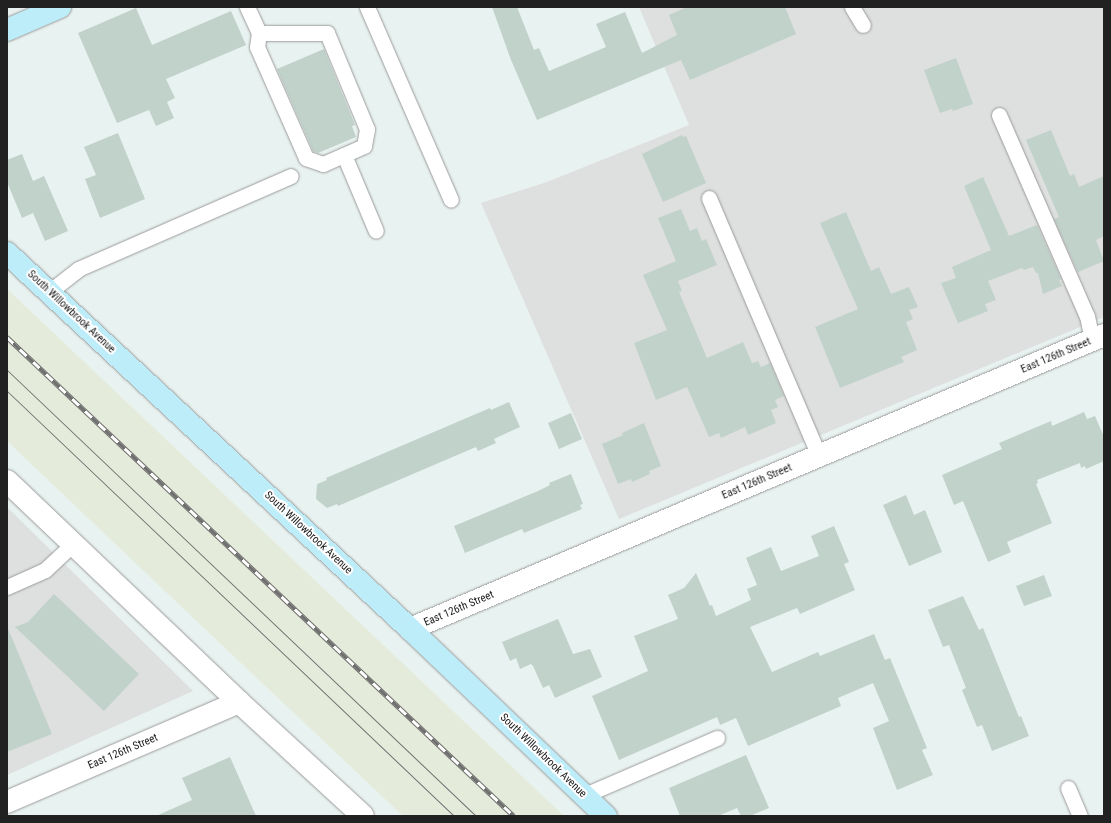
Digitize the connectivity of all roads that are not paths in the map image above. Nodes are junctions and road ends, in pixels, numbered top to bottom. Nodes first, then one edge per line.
1 (60, 7) edge
2 (247, 7) edge
3 (367, 7) edge
4 (852, 7) edge
5 (863, 25) dead end
6 (7, 30) edge
7 (259, 33) junction
8 (999, 115) dead end
9 (344, 155) junction
10 (291, 176) dead end
11 (709, 198) dead end
12 (450, 200) dead end
13 (376, 231) dead end
14 (7, 253) edge
15 (50, 292) junction
16 (1098, 338) edge
17 (820, 456) junction
18 (7, 481) edge
19 (73, 544) junction
20 (7, 587) edge
21 (410, 629) junction
22 (239, 702) junction
23 (717, 738) dead end
24 (1068, 788) dead end
25 (584, 795) junction
26 (7, 802) edge
27 (364, 816) edge
28 (606, 816) edge
29 (1080, 816) edge

1 - 6 street
2 - 7 lane
3 - 12 lane
4 - 5 lane
7 - 9 lane
7 - 9 lane
8 - 16 lane
9 - 13 lane
10 - 15 lane
11 - 17 lane
14 - 15 street, South Willowbrook Avenue
15 - 21 street, South Willowbrook Avenue
16 - 17 street, East 126th Street
17 - 21 street, East 126th Street
18 - 19 street
19 - 20 lane
19 - 22 street
21 - 25 street, South Willowbrook Avenue
22 - 26 street, East 126th Street
22 - 27 street
23 - 25 lane
24 - 29 lane
25 - 28 street, South Willowbrook Avenue

